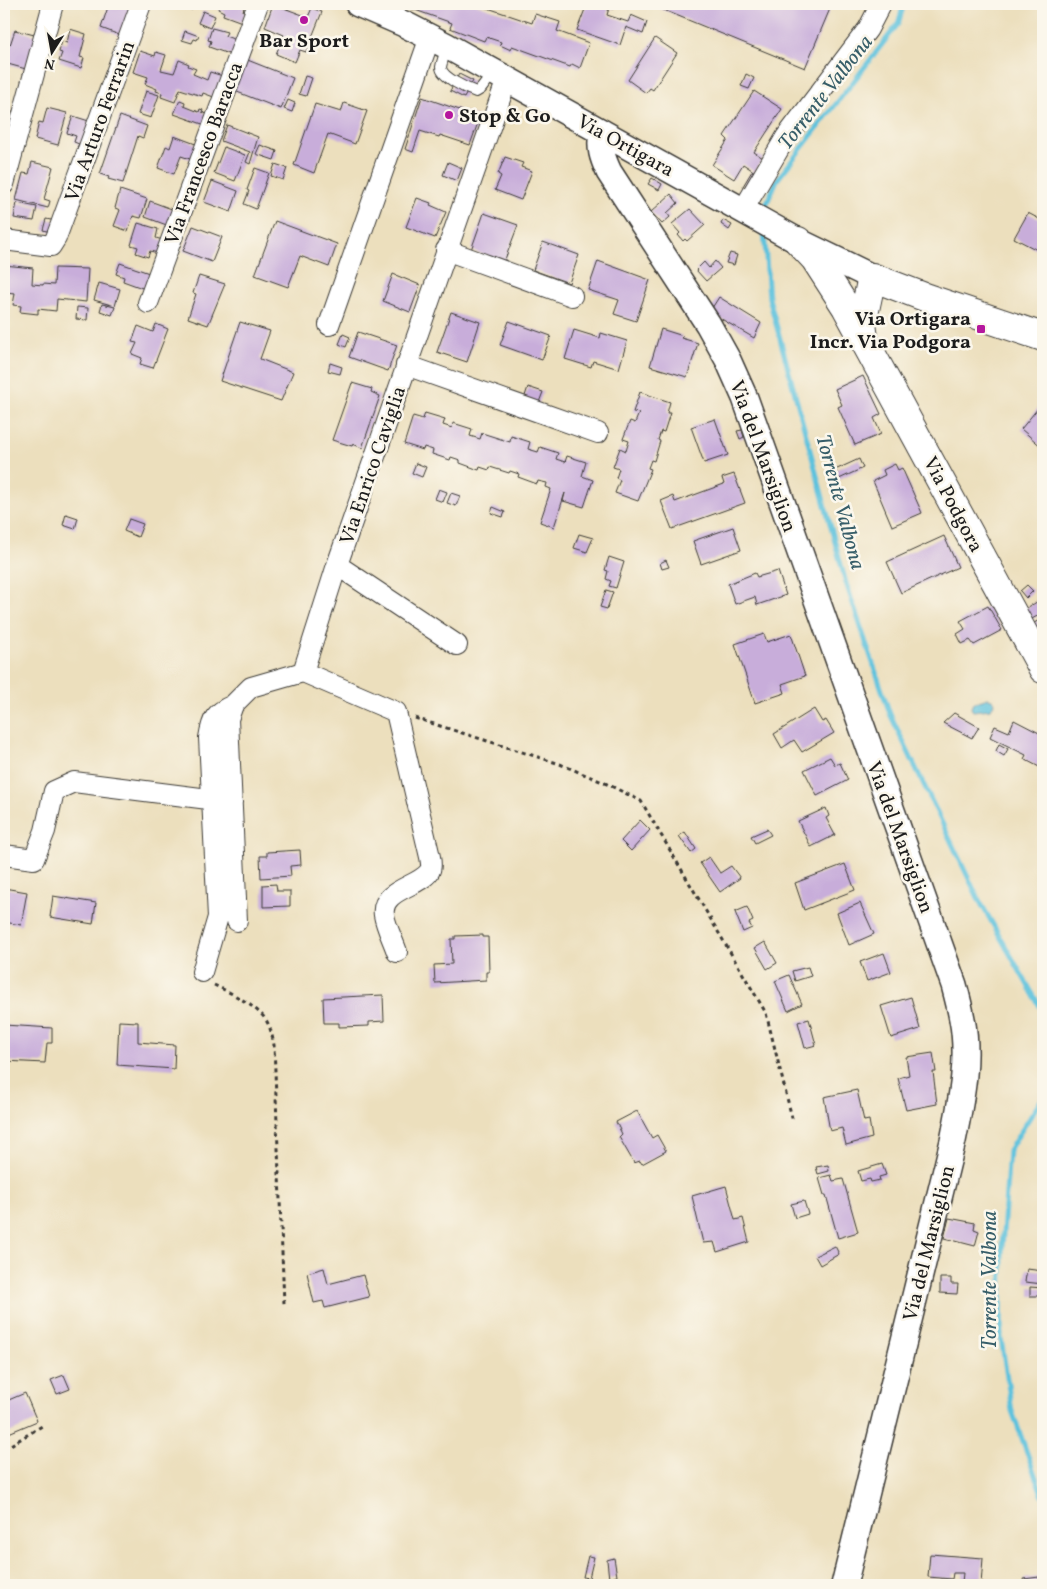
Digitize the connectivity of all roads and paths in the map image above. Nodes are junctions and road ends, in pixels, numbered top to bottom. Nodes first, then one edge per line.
1 (53, 4) edge
2 (141, 4) edge
3 (258, 4) edge
4 (358, 4) edge
5 (881, 4) edge
6 (438, 42) junction
7 (500, 75) junction
8 (602, 132) junction
9 (4, 184) edge
10 (748, 213) junction
11 (791, 236) junction
12 (4, 240) edge
13 (446, 250) junction
14 (867, 275) junction
15 (572, 296) dead end
16 (148, 302) dead end
17 (843, 303) junction
18 (328, 325) dead end
19 (1043, 337) edge
20 (865, 340) junction
21 (406, 365) junction
22 (598, 433) dead end
23 (337, 565) junction
24 (457, 644) dead end
25 (1043, 669) edge
26 (302, 672) junction
27 (233, 705) junction
28 (396, 712) junction
29 (212, 800) junction
30 (232, 802) junction
31 (4, 855) edge
32 (237, 921) dead end
33 (397, 952) dead end
34 (205, 977) joint
35 (793, 1122) dead end
36 (284, 1304) dead end
37 (42, 1426) dead end
38 (4, 1449) edge
39 (844, 1585) edge

1 - 9 street
2 - 12 street, Via Arturo Ferrarin
3 - 16 street, Via Francesco Baracca
4 - 6 street, Via Ortigara
5 - 10 street
6 - 7 street, Via Ortigara
6 - 18 street
7 - 8 street, Via Ortigara
7 - 13 street, Via Enrico Caviglia
8 - 10 street, Via Ortigara
8 - 39 street, Via del Marsiglion
10 - 11 street, Via Ortigara
11 - 14 street, Via Ortigara
11 - 17 main road, Via Podgora
13 - 15 street
13 - 21 street, Via Enrico Caviglia
14 - 17 main road
14 - 19 main road, Via Ortigara
14 - 20 main road, Via Podgora
17 - 20 main road, Via Podgora
20 - 25 main road, Via Podgora
21 - 22 street, Via Enrico Caviglia
21 - 23 street, Via Enrico Caviglia
23 - 24 street, Via Enrico Caviglia
23 - 26 street, Via Enrico Caviglia
26 - 27 street
26 - 28 street
27 - 29 street
27 - 30 street
28 - 33 street
28 - 35 path
29 - 30 street
29 - 31 street
29 - 34 street
30 - 32 street
34 - 36 path
37 - 38 path

